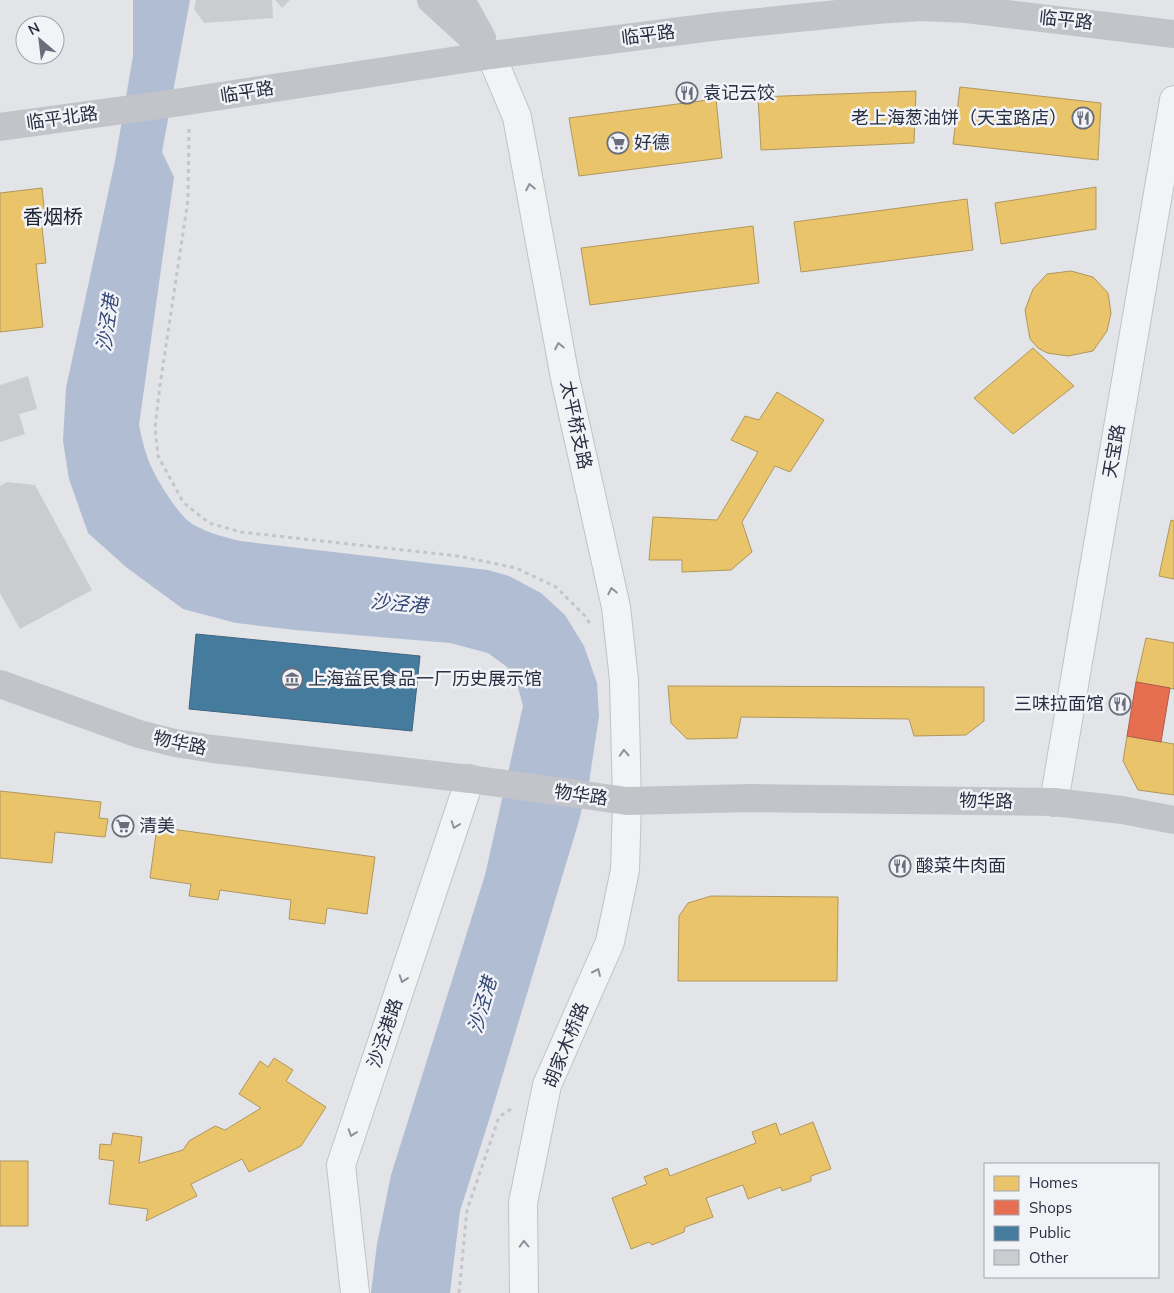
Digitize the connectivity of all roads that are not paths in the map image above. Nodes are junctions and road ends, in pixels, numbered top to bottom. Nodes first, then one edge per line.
1 (431, 0) edge
2 (461, 0) edge
3 (1174, 34) edge
4 (491, 55) junction
5 (1174, 100) edge
6 (125, 110) joint
7 (0, 127) edge
8 (0, 684) edge
9 (470, 779) junction
10 (627, 801) junction
11 (1054, 802) junction
12 (1174, 820) edge
13 (355, 1293) edge
14 (524, 1293) edge

1 - 4 main road
2 - 4 main road
3 - 4 main road, 临平路
4 - 6 main road, 临平路
10 -> 4 street, 太平桥支路
5 - 11 street, 天宝路
6 - 7 main road, 临平北路
8 - 9 main road, 物华路
9 - 10 main road, 物华路
9 -> 13 street, 沙泾港路
10 - 11 main road, 物华路
14 -> 10 street, 胡家木桥路
11 - 12 main road, 物华路

